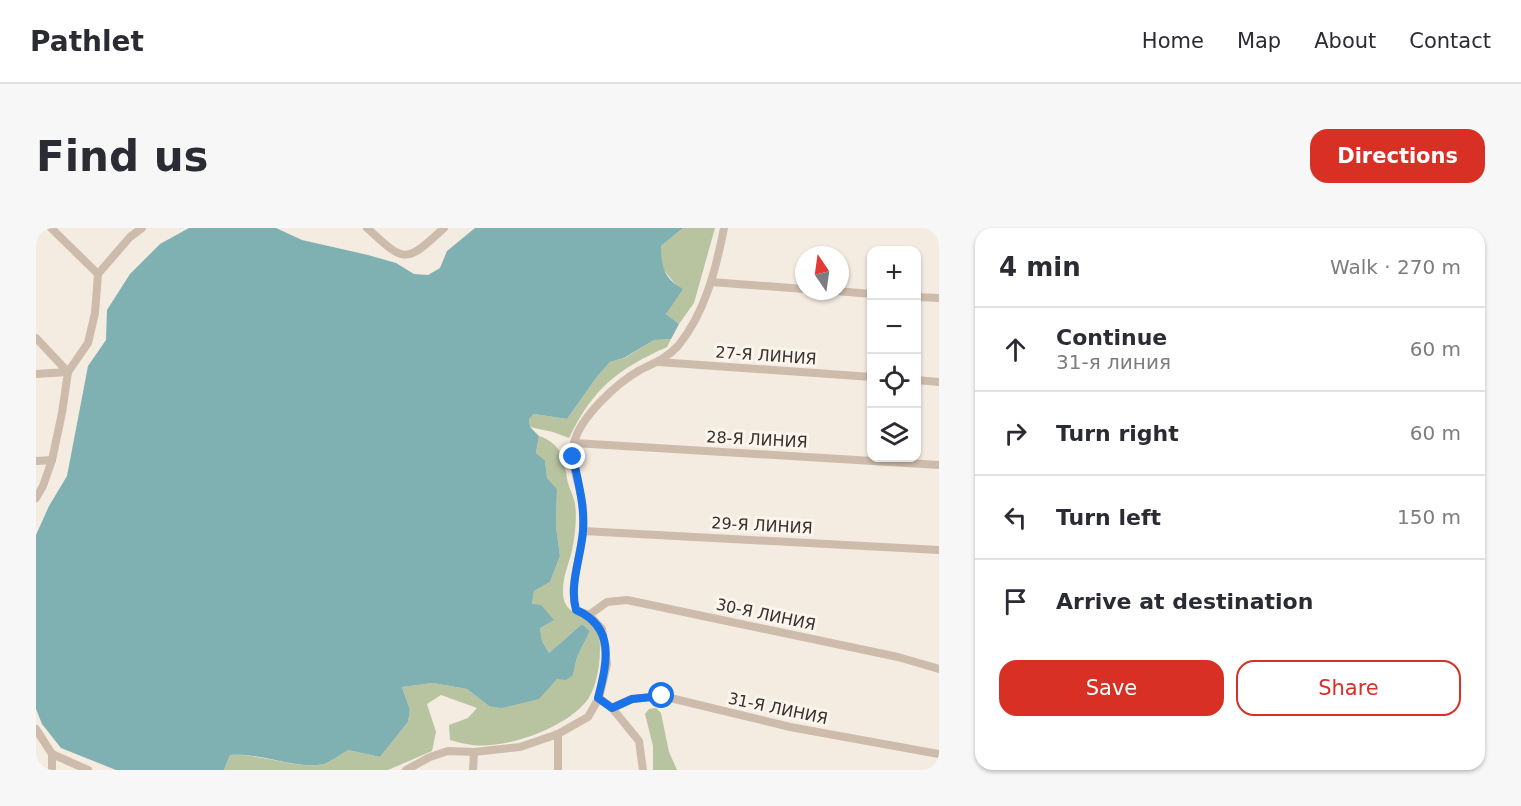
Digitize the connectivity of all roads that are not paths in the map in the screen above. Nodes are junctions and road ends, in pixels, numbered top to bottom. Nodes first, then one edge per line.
1 (51, 228) edge
2 (142, 228) edge
3 (367, 228) edge
4 (444, 228) edge
5 (724, 228) edge
6 (98, 274) junction
7 (711, 282) junction
8 (795, 288) edge
9 (849, 292) edge
10 (867, 294) edge
11 (921, 297) edge
12 (939, 298) edge
13 (36, 338) edge
14 (658, 362) junction
15 (68, 372) junction
16 (36, 374) edge
17 (867, 377) edge
18 (921, 380) edge
19 (939, 382) edge
20 (574, 443) junction
21 (52, 460) junction
22 (36, 461) edge
23 (939, 465) edge
24 (36, 498) edge
25 (583, 531) junction
26 (939, 550) edge
27 (589, 615) junction
28 (939, 669) edge
29 (598, 698) junction
30 (612, 708) junction
31 (36, 729) edge
32 (558, 734) junction
33 (474, 752) junction
34 (52, 754) junction
35 (939, 754) edge
36 (52, 770) edge
37 (87, 770) edge
38 (406, 770) edge
39 (473, 770) edge
40 (558, 770) edge
41 (643, 770) edge

1 - 6 street
2 - 6 street
3 - 4 street
5 - 7 street
6 - 15 street
7 - 8 street
7 - 14 street
9 - 10 street
11 - 12 street
13 - 15 street
14 - 17 street, 27-Я ЛИНИЯ
14 - 20 street
15 - 16 street
15 - 21 street
18 - 19 street
20 - 23 street, 28-Я ЛИНИЯ
20 - 25 street
21 - 22 street
21 - 24 street
25 - 26 street, 29-Я ЛИНИЯ
25 - 27 street
27 - 28 street, 30-Я ЛИНИЯ
27 - 29 street
29 - 30 street
29 - 32 street
30 - 35 street, 31-Я ЛИНИЯ
30 - 41 street
31 - 34 street
32 - 33 street
32 - 40 street
33 - 38 street
33 - 39 street
34 - 36 street
34 - 37 street

